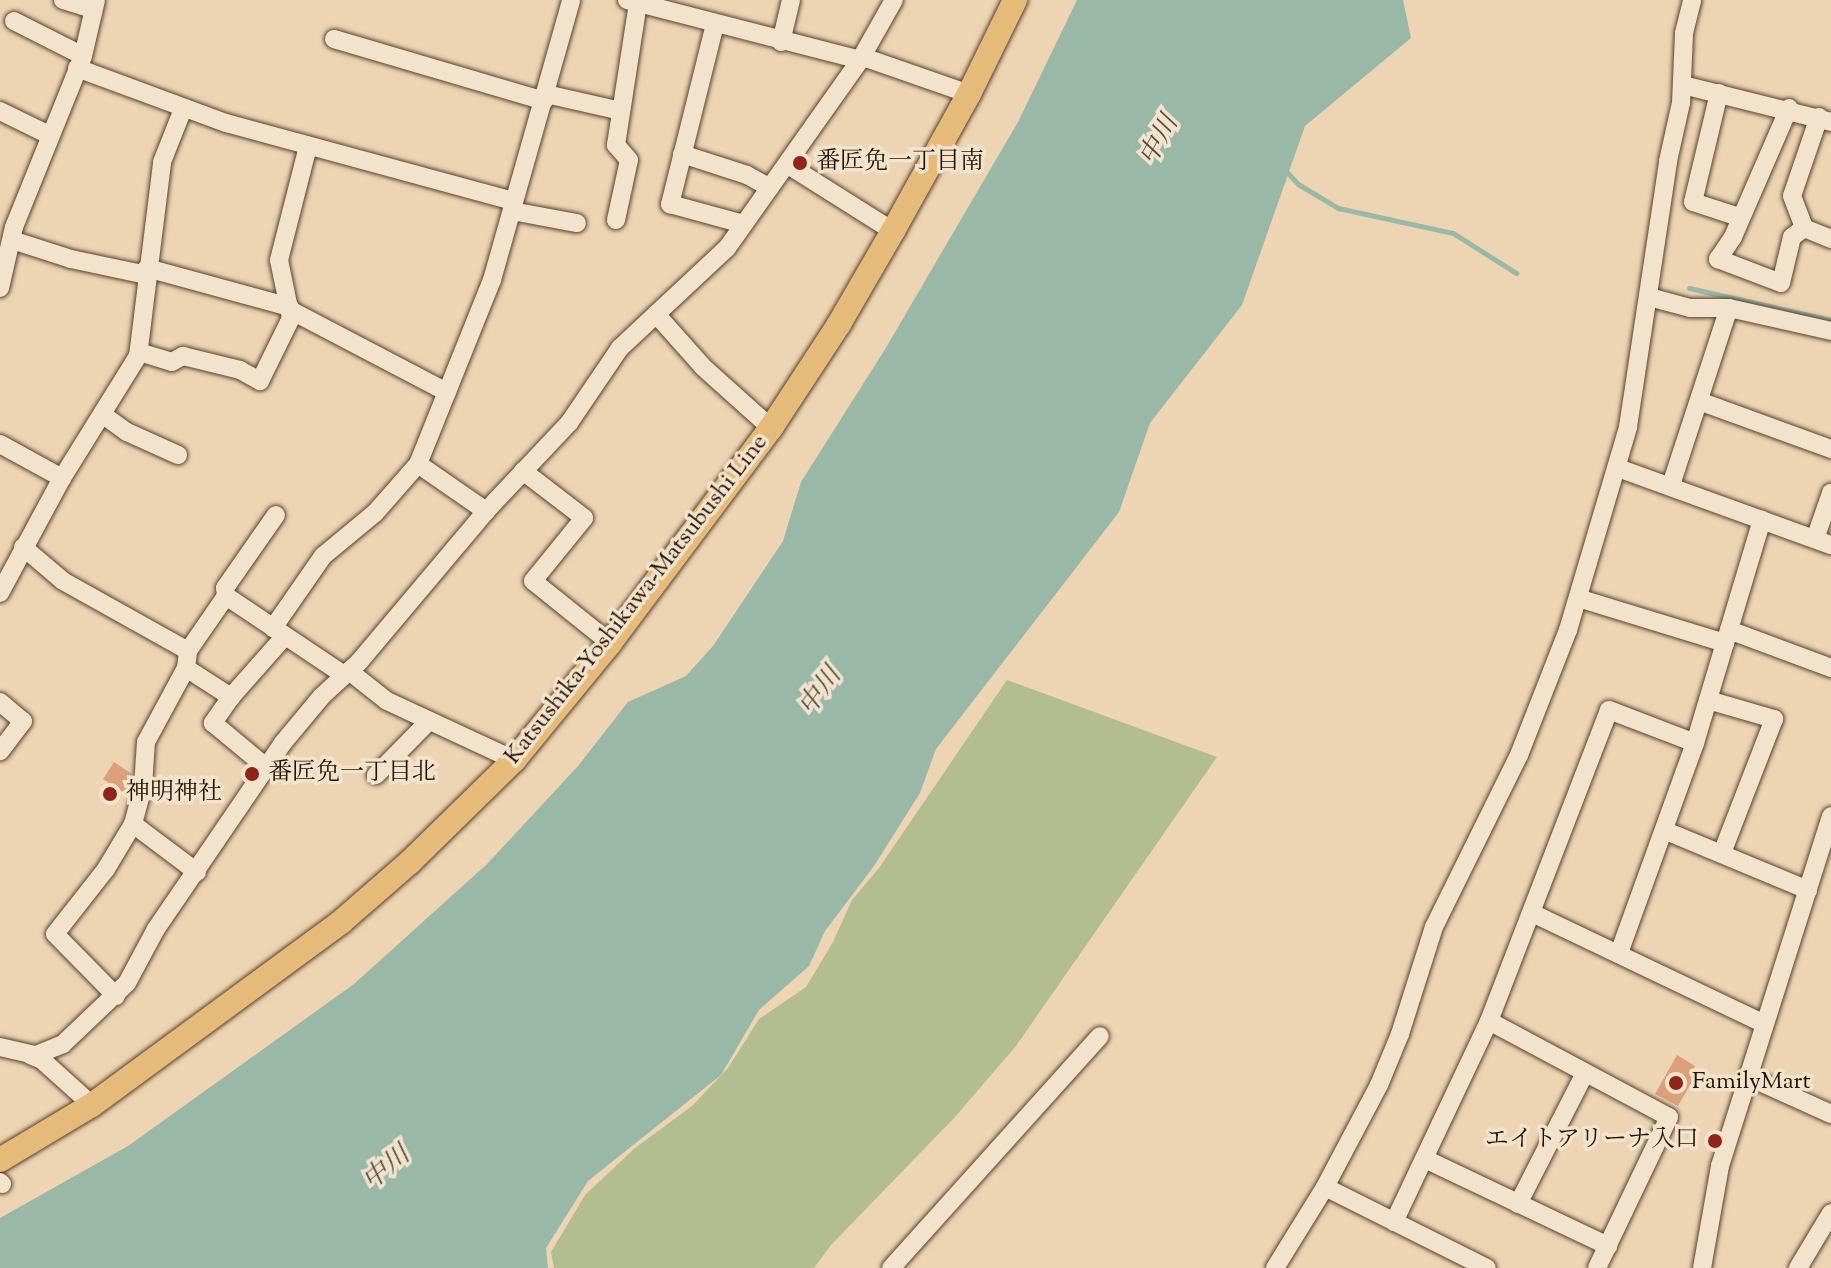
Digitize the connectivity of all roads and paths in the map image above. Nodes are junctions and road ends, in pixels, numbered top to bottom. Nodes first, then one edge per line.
1 (63, 0) edge
2 (571, 0) edge
3 (791, 0) edge
4 (894, 0) edge
5 (1015, 0) edge
6 (632, 2) edge
7 (95, 5) edge
8 (668, 5) edge
9 (1690, 7) edge
10 (14, 21) dead end
11 (715, 24) junction
12 (334, 39) dead end
13 (781, 42) junction
14 (862, 58) junction
15 (80, 62) junction
16 (1683, 85) junction
17 (1719, 93) junction
18 (969, 94) junction
19 (545, 98) junction
20 (1789, 108) junction
21 (183, 109) junction
22 (0, 111) edge
23 (621, 111) junction
24 (1825, 119) edge
25 (49, 135) junction
26 (308, 146) junction
27 (682, 154) junction
28 (788, 165) junction
29 (770, 188) junction
30 (513, 206) junction
31 (1739, 217) junction
32 (616, 220) dead end
33 (577, 223) dead end
34 (743, 224) junction
35 (1804, 228) junction
36 (893, 231) junction
37 (1831, 239) edge
38 (12, 240) junction
39 (147, 272) junction
40 (0, 288) edge
41 (1649, 297) junction
42 (290, 308) junction
43 (1729, 308) junction
44 (656, 314) junction
45 (1831, 331) edge
46 (139, 352) junction
47 (447, 392) junction
48 (1699, 401) junction
49 (102, 414) junction
50 (771, 428) junction
51 (0, 444) edge
52 (1831, 449) edge
53 (178, 455) dead end
54 (418, 464) junction
55 (1618, 468) junction
56 (523, 471) junction
57 (62, 478) junction
58 (1671, 485) junction
59 (1831, 493) edge
60 (486, 511) junction
61 (276, 515) dead end
62 (1762, 520) junction
63 (1823, 542) edge
64 (23, 547) junction
65 (0, 593) edge
66 (226, 596) junction
67 (1578, 598) junction
68 (279, 632) junction
69 (1727, 636) junction
70 (610, 643) junction
71 (187, 659) junction
72 (1831, 668) edge
73 (346, 673) junction
74 (231, 697) junction
75 (1708, 700) junction
76 (0, 702) edge
77 (429, 721) junction
78 (1695, 743) junction
79 (0, 751) edge
80 (514, 760) junction
81 (266, 767) junction
82 (376, 775) dead end
83 (1831, 816) edge
84 (133, 824) junction
85 (1666, 831) junction
86 (1722, 853) junction
87 (197, 872) junction
88 (1808, 890) junction
89 (1532, 913) junction
90 (1619, 953) junction
91 (116, 996) junction
92 (1489, 1021) junction
93 (1765, 1024) junction
94 (1100, 1036) dead end
95 (0, 1047) edge
96 (30, 1055) junction
97 (1585, 1073) junction
98 (1749, 1077) junction
99 (92, 1105) junction
100 (1831, 1114) edge
101 (1425, 1159) junction
102 (1, 1175) edge
103 (1325, 1187) junction
104 (1518, 1204) junction
105 (1831, 1213) edge
106 (1394, 1222) junction
107 (1608, 1246) junction
108 (1284, 1265) edge
109 (891, 1268) edge
110 (1487, 1268) edge
111 (1597, 1268) edge
112 (1702, 1268) edge
113 (1798, 1268) edge

1 - 7 street
2 - 19 street
3 - 13 street
4 - 14 street
5 - 18 main road, Katsushika-Yoshikawa-Matsubushi Line
6 - 8 street
6 - 23 street
7 - 15 street
8 - 11 street
9 - 16 street
10 - 15 street
11 - 13 street
11 - 27 street
12 - 19 street
13 - 14 street
14 - 18 street
14 - 28 street
15 - 21 street
15 - 25 street
16 - 17 street
16 - 41 street
17 - 20 street
17 - 31 street
18 - 36 main road, Katsushika-Yoshikawa-Matsubushi Line
19 - 23 street
19 - 30 street
20 - 24 street
20 - 31 street
21 - 26 street
21 - 39 street
22 - 25 street
23 - 32 street
24 - 35 street
25 - 38 street
26 - 30 street
26 - 42 street
27 - 29 street
27 - 34 street
28 - 29 street
28 - 36 street
29 - 34 street
30 - 33 street
30 - 47 street
31 - 35 street
34 - 44 street
35 - 37 street
36 - 50 main road, Katsushika-Yoshikawa-Matsubushi Line
38 - 39 street
38 - 40 street
39 - 42 street
39 - 46 street
41 - 43 street
41 - 55 street
42 - 46 street
42 - 47 street
43 - 45 street
43 - 48 street
44 - 50 street
44 - 56 street
46 - 49 street
47 - 54 street
48 - 52 street
48 - 58 street
49 - 53 street
49 - 57 street
50 - 70 main road, Katsushika-Yoshikawa-Matsubushi Line
51 - 57 street
54 - 60 street
54 - 68 street
55 - 58 street
55 - 67 street
56 - 60 street
56 - 70 street
57 - 64 street
58 - 62 street
59 - 63 street
60 - 73 street
61 - 66 street
62 - 63 street
62 - 69 street
64 - 65 street
64 - 71 street
66 - 68 street
66 - 71 street
67 - 69 street
67 - 103 street
68 - 73 street
68 - 74 street
69 - 72 street
69 - 75 street
70 - 80 main road, Katsushika-Yoshikawa-Matsubushi Line
71 - 74 street
71 - 84 street
73 - 77 street
73 - 81 street
74 - 81 street
75 - 78 street
75 - 86 street
76 - 79 street
77 - 80 street
77 - 82 street
78 - 85 street
78 - 89 street
80 - 99 main road, Katsushika-Yoshikawa-Matsubushi Line
81 - 87 street
83 - 88 street
84 - 87 street
84 - 91 street
85 - 86 street
85 - 90 street
86 - 88 street
87 - 91 street
88 - 93 street
89 - 90 street
89 - 92 street
90 - 93 street
91 - 96 street
92 - 97 street
92 - 101 street
93 - 98 street
94 - 109 street
95 - 96 street
96 - 99 street
97 - 104 street
97 - 107 street
98 - 100 street
98 - 112 street
99 - 102 main road, Katsushika-Yoshikawa-Matsubushi Line
101 - 104 street
101 - 106 street
103 - 106 street
103 - 108 street
104 - 107 street
105 - 113 street
106 - 110 street
107 - 111 street

